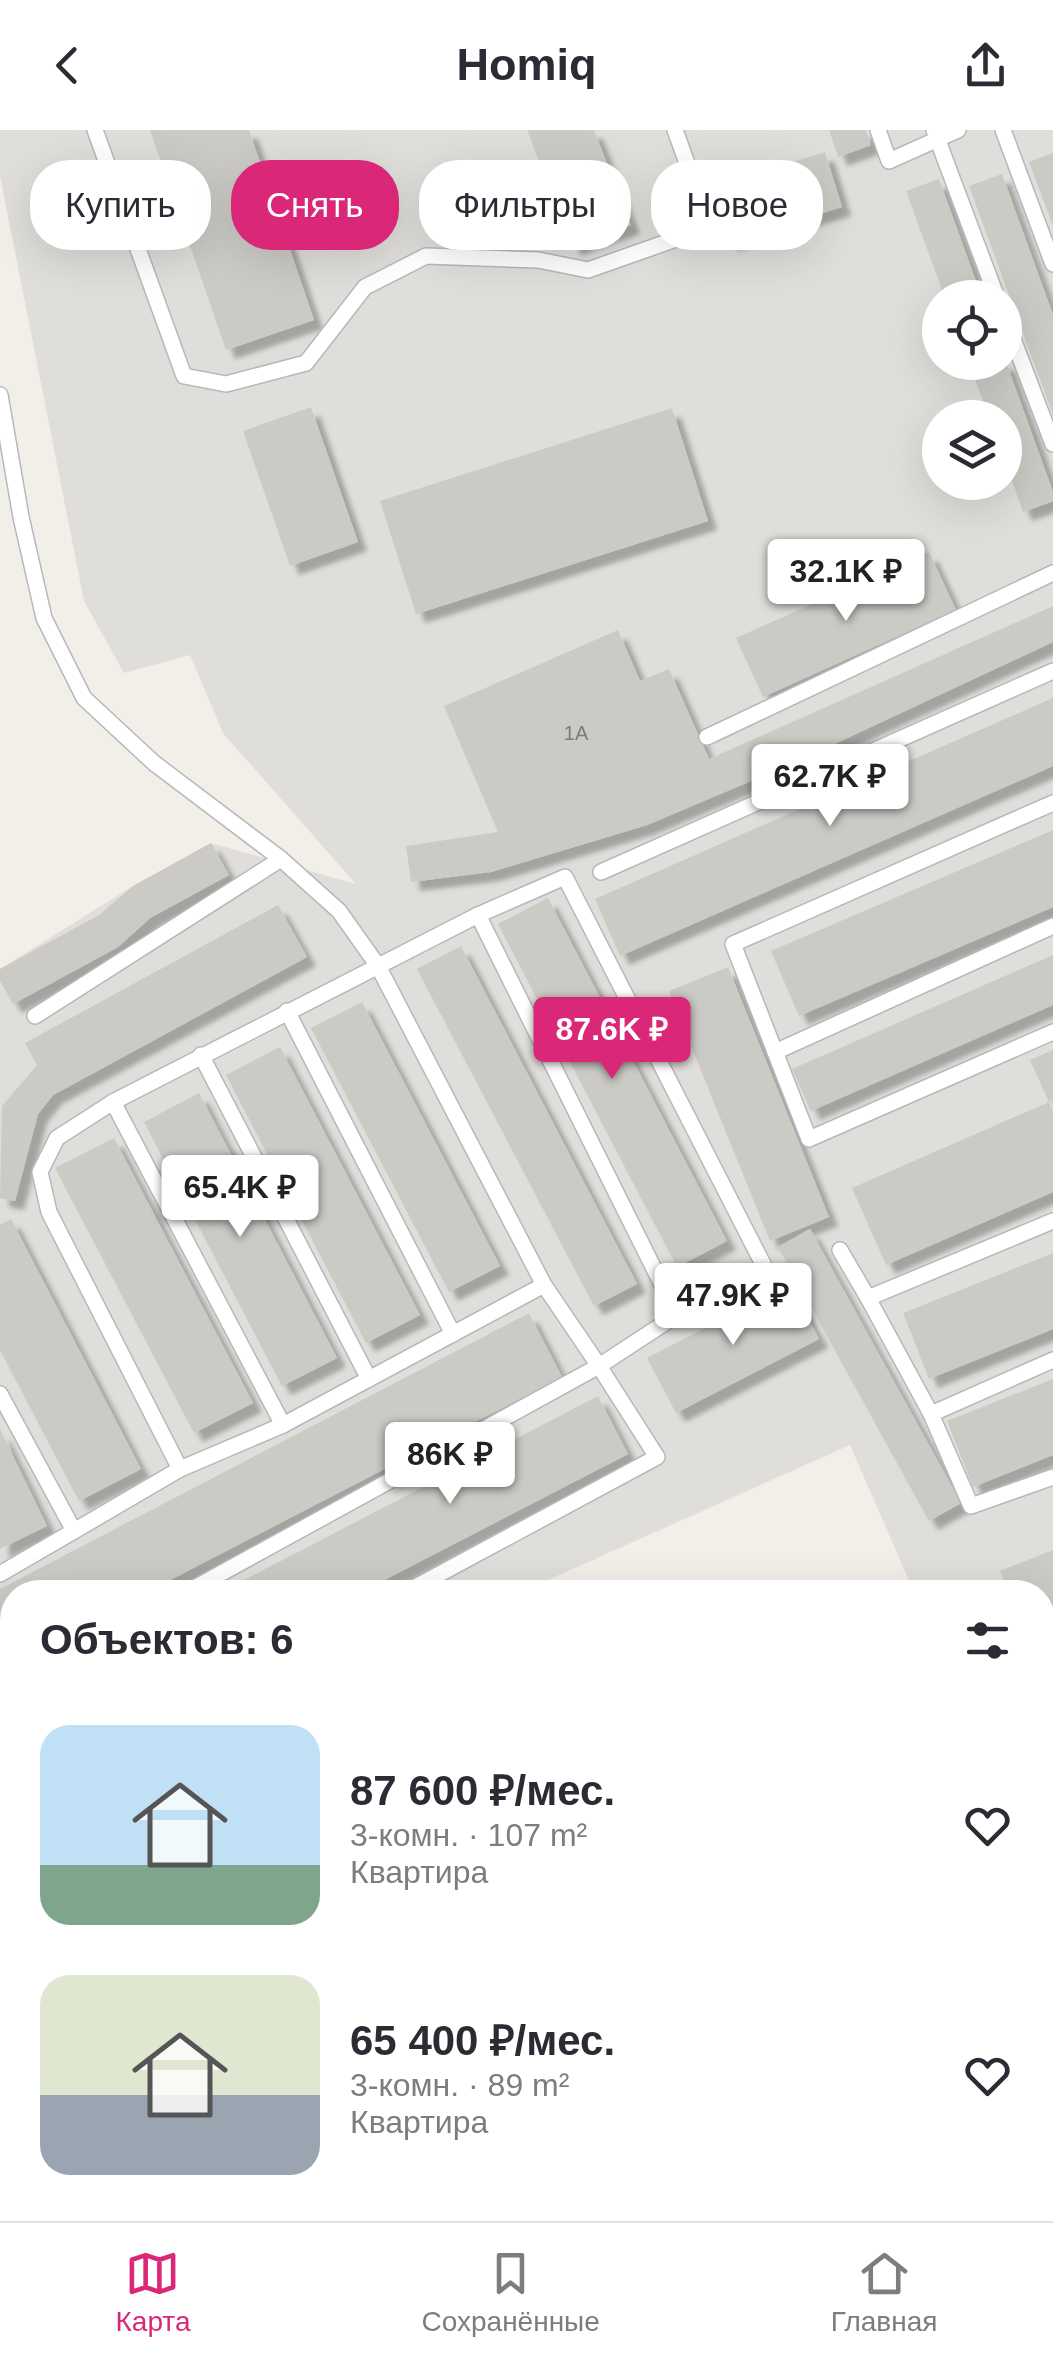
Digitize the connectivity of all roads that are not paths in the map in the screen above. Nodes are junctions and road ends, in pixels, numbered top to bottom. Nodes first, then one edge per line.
1 (95, 130) edge
2 (674, 130) edge
3 (878, 130) edge
4 (958, 130) edge
5 (1003, 130) edge
6 (935, 134) edge
7 (1053, 264) edge
8 (990, 280) edge
9 (1022, 363) edge
10 (0, 394) edge
11 (1053, 444) edge
12 (1053, 573) edge
13 (1053, 671) edge
14 (707, 737) dead end
15 (1053, 803) edge
16 (282, 859) junction
17 (601, 872) dead end
18 (478, 915) junction
19 (1053, 926) edge
20 (378, 966) junction
21 (287, 1011) junction
22 (35, 1016) dead end
23 (1053, 1032) edge
24 (775, 1052) junction
25 (201, 1055) junction
26 (113, 1102) junction
27 (1053, 1221) edge
28 (840, 1250) dead end
29 (544, 1286) junction
30 (868, 1298) junction
31 (677, 1314) junction
32 (453, 1334) junction
33 (1053, 1360) edge
34 (599, 1366) junction
35 (369, 1379) junction
36 (0, 1394) edge
37 (931, 1414) junction
38 (283, 1425) junction
39 (180, 1469) junction
40 (1053, 1477) edge
41 (74, 1532) junction
42 (0, 1574) edge
43 (208, 1580) edge
44 (428, 1580) edge

1 - 2 lane
3 - 6 lane
4 - 6 lane
5 - 7 lane
6 - 8 lane
9 - 11 lane
10 - 16 lane
12 - 14 lane
13 - 17 lane
15 - 24 lane
16 - 20 lane
16 - 22 lane
18 - 20 lane
18 - 31 lane
18 - 31 lane
19 - 24 lane
20 - 21 lane
20 - 29 lane
21 - 25 lane
21 - 32 lane
23 - 24 lane
25 - 26 lane
25 - 35 lane
26 - 38 lane
26 - 39 lane
27 - 30 lane
28 - 30 lane
29 - 32 lane
29 - 34 lane
30 - 37 lane
31 - 34 lane
32 - 35 lane
33 - 37 lane
34 - 43 lane
34 - 44 lane
35 - 38 lane
36 - 41 lane
37 - 40 lane
38 - 39 lane
39 - 41 lane
41 - 42 lane

